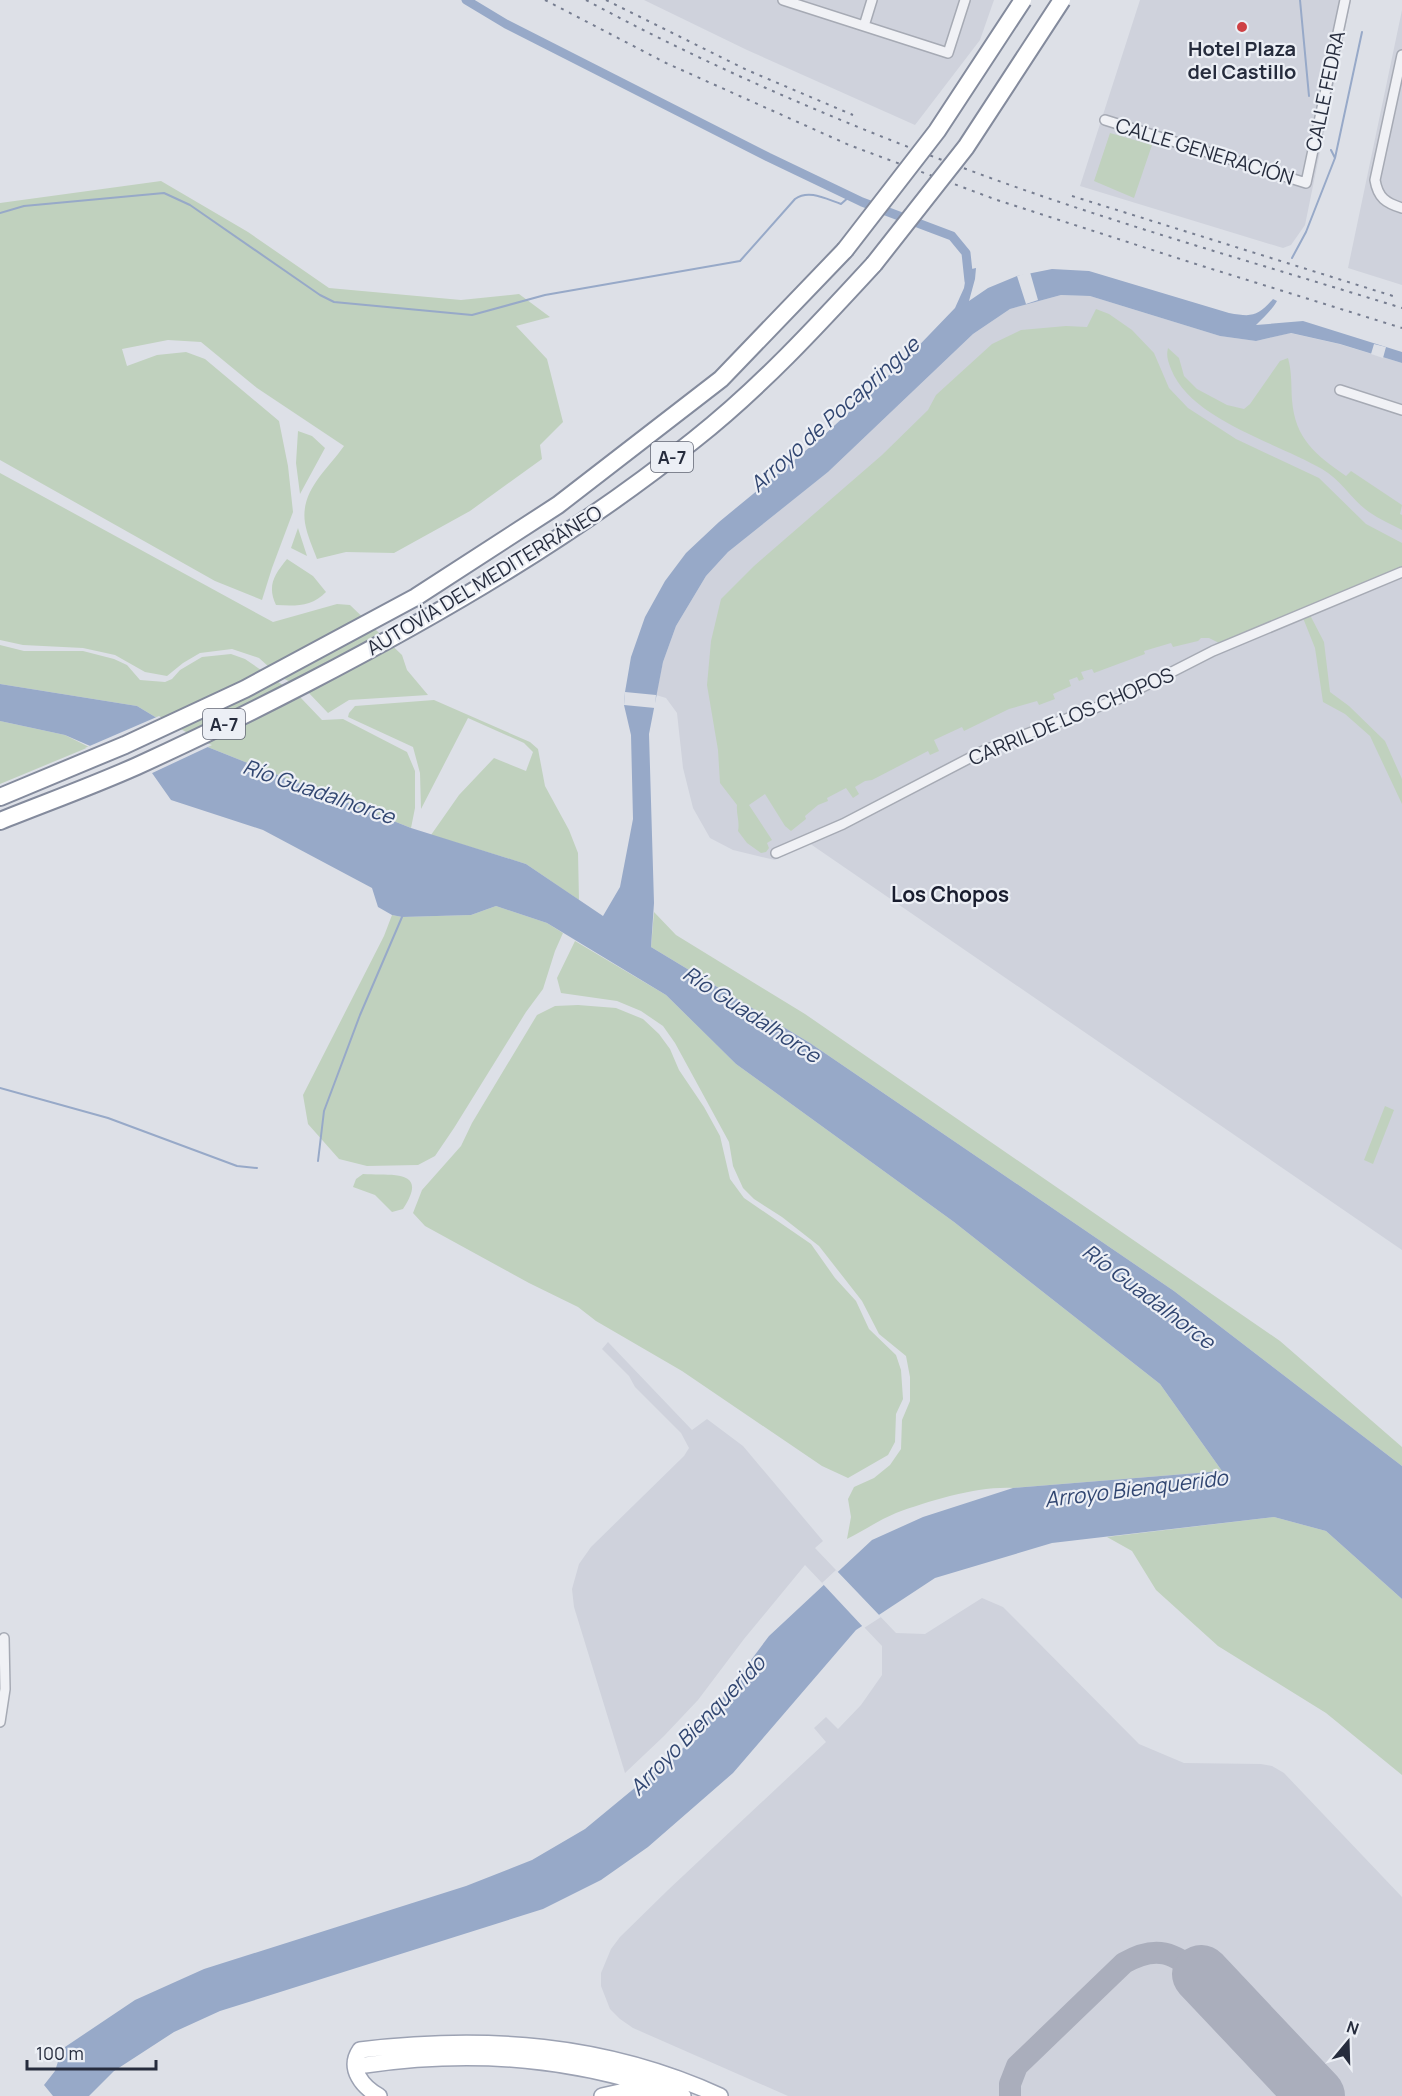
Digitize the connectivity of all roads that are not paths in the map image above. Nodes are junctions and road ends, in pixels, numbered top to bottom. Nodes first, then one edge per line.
1 (783, 0) edge
2 (872, 0) edge
3 (965, 0) edge
4 (1023, 0) edge
5 (1062, 0) edge
6 (1345, 0) edge
7 (864, 26) junction
8 (1402, 55) edge
9 (1105, 120) dead end
10 (1306, 183) joint
11 (1402, 208) edge
12 (1340, 390) dead end
13 (1402, 410) edge
14 (1402, 572) edge
15 (0, 797) edge
16 (0, 821) edge
17 (776, 853) dead end
18 (4, 1638) dead end
19 (0, 1722) edge
20 (360, 2059) junction
21 (379, 2096) edge
22 (602, 2096) edge
23 (672, 2096) edge
24 (683, 2096) edge
25 (720, 2096) edge

1 - 7 street
2 - 7 street
3 - 7 street
4 - 15 highway, AUTOVÍA DEL MEDITERRÁNEO / A-7, bridge
5 - 16 highway, AUTOVÍA DEL MEDITERRÁNEO / A-7, bridge
6 - 10 street, CALLE FEDRA
8 - 11 street
9 - 10 street, CALLE GENERACIÓN
12 - 13 street
14 - 17 street, CARRIL DE LOS CHOPOS
18 - 19 street
20 - 21 main road
20 - 24 main road
20 - 25 main road
22 - 23 main road

